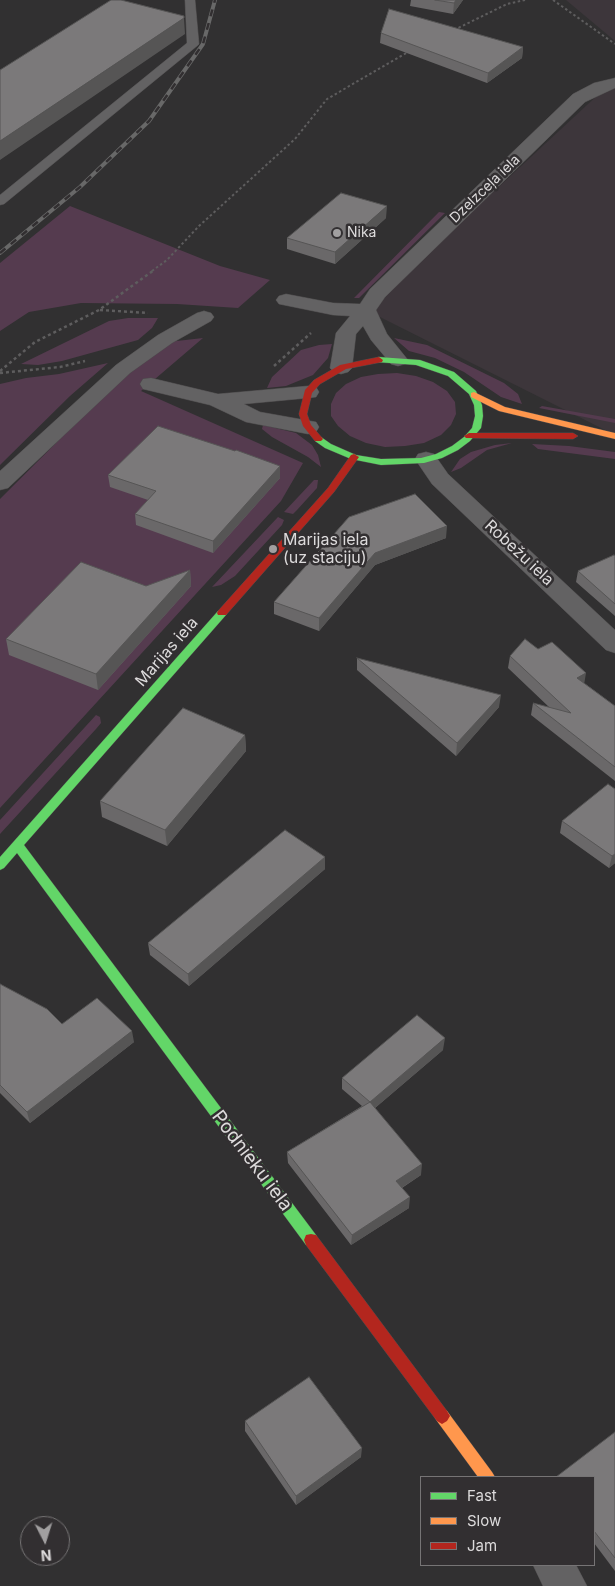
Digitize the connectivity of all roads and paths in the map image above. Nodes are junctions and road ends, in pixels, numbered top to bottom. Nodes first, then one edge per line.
1 (190, 0) edge
2 (525, 0) edge
3 (554, 0) edge
4 (454, 30) edge
5 (615, 44) edge
6 (409, 51) edge
7 (615, 83) edge
8 (0, 201) edge
9 (286, 300) dead end
10 (366, 310) junction
11 (204, 317) dead end
12 (313, 331) dead end
13 (88, 360) dead end
14 (398, 360) junction
15 (272, 368) dead end
16 (341, 368) junction
17 (0, 372) edge
18 (151, 384) dead end
19 (308, 392) junction
20 (474, 395) junction
21 (217, 400) junction
22 (308, 427) junction
23 (469, 436) junction
24 (615, 436) edge
25 (354, 457) junction
26 (426, 459) junction
27 (0, 483) edge
28 (615, 644) edge
29 (18, 845) junction
30 (0, 865) edge
31 (486, 1476) edge
32 (553, 1566) edge
33 (568, 1586) edge

1 - 8 lane
2 - 4 path
3 - 5 path
6 - 17 path
7 - 10 street, Dzelzceļa iela
9 - 10 street
10 - 14 street
10 - 16 street, Dzelzceļa iela
11 - 27 street
12 - 15 path
13 - 17 path
14 - 16 street
14 - 20 street
16 - 19 street
18 - 21 street
19 - 21 street
19 - 22 street
20 - 23 street
20 - 24 street
21 - 22 street
22 - 25 street
23 - 24 street
23 - 26 street
25 - 26 street
25 - 29 street, Marijas iela
26 - 28 street, Robežu iela
29 - 30 street, Marijas iela
29 - 31 street, Podnieku iela
32 - 33 street

